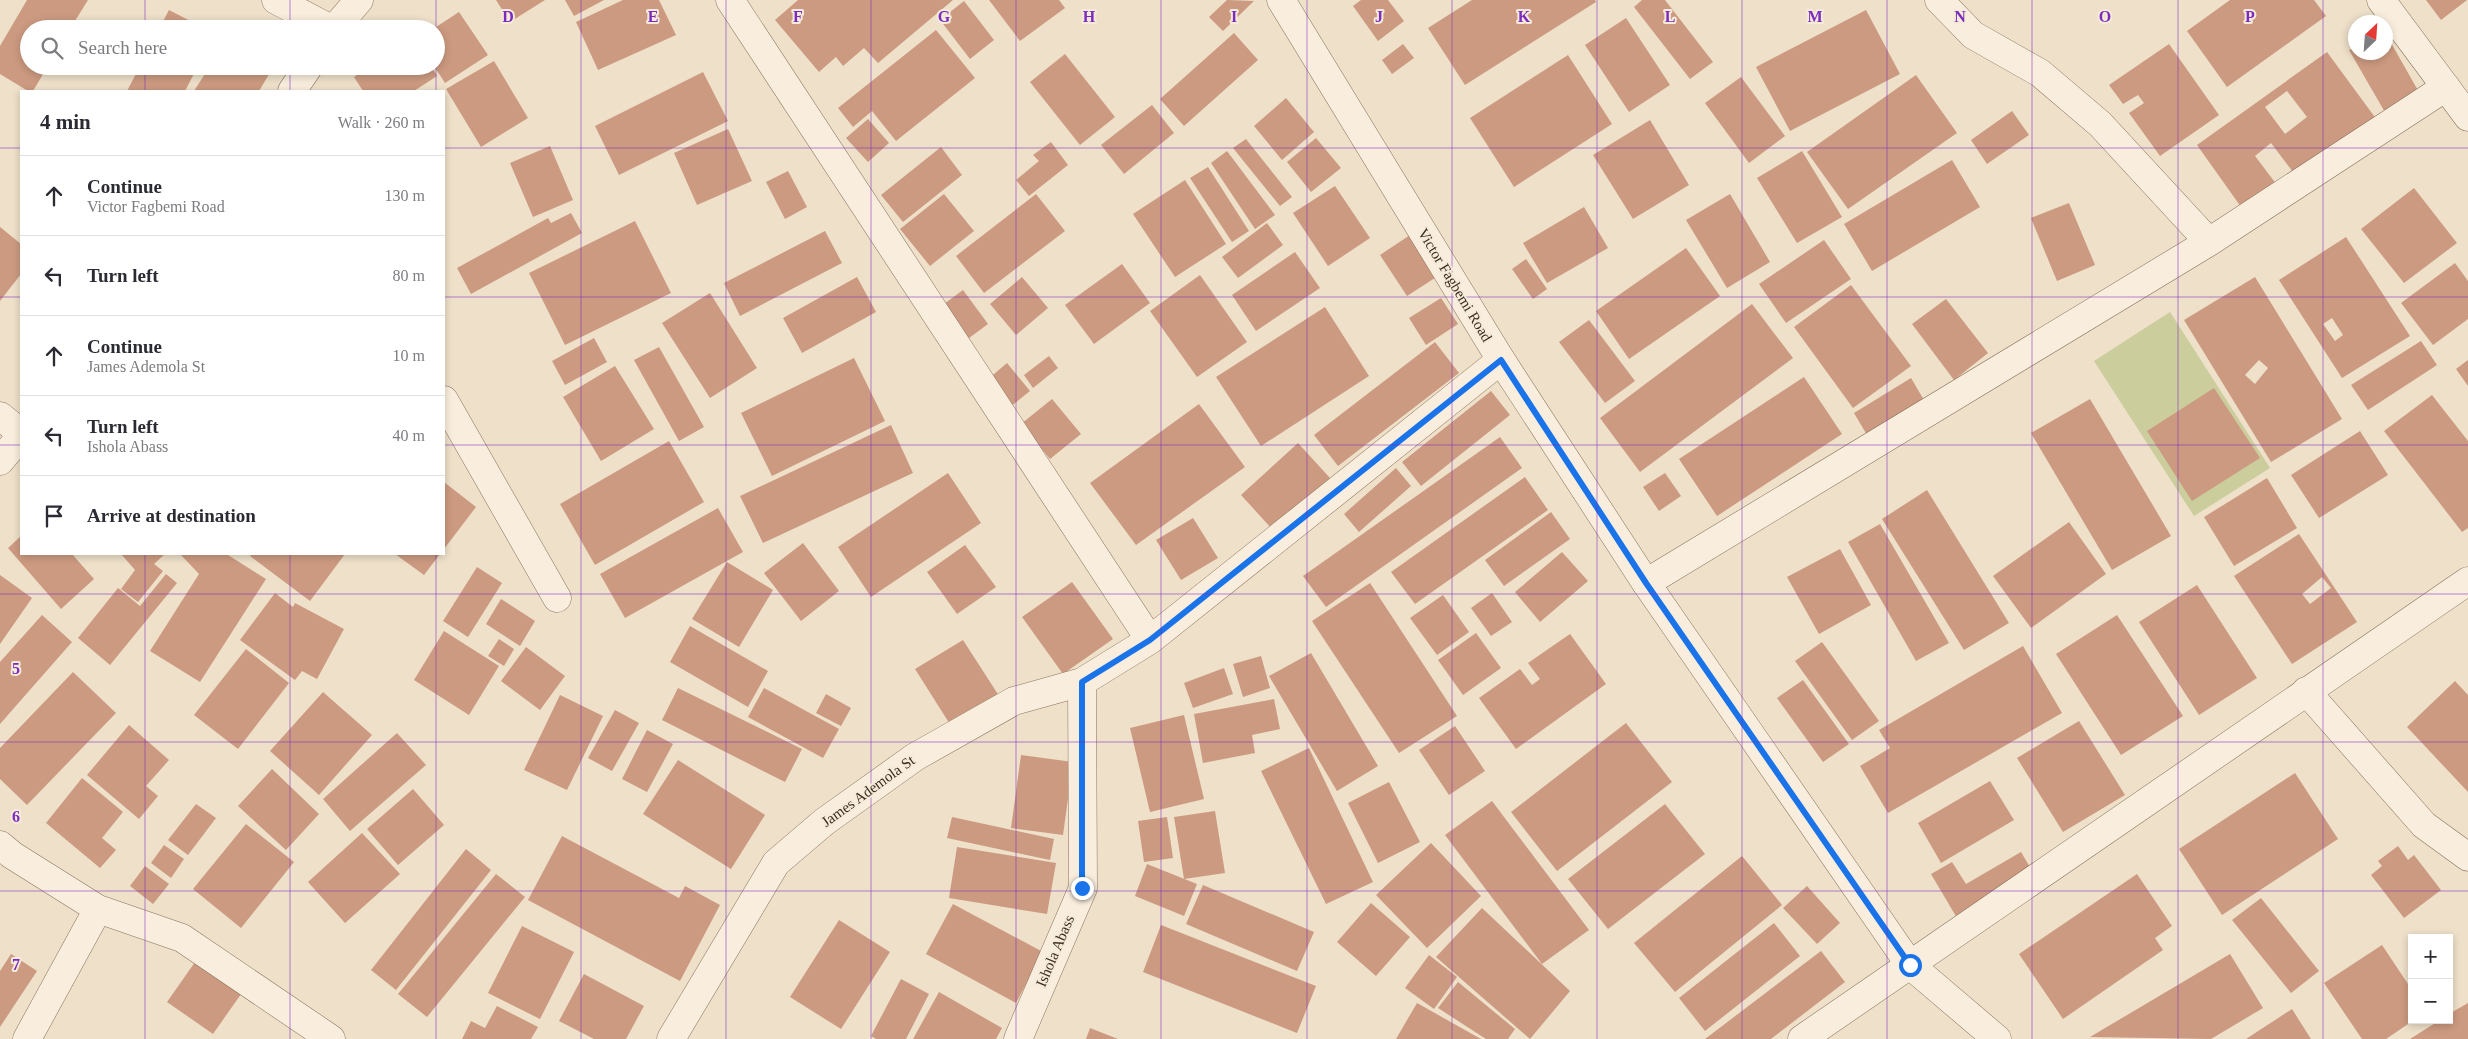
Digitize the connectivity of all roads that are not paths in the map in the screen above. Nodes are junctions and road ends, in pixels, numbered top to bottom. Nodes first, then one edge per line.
1 (276, 0) edge
2 (359, 0) edge
3 (730, 0) edge
4 (1281, 0) edge
5 (1939, 0) edge
6 (2381, 0) edge
7 (315, 20) edge
8 (341, 20) edge
9 (303, 75) edge
10 (2446, 87) junction
11 (293, 90) edge
12 (2468, 117) edge
13 (2209, 242) junction
14 (1501, 360) junction
15 (445, 402) edge
16 (0, 416) edge
17 (20, 433) edge
18 (20, 435) edge
19 (0, 461) edge
20 (2468, 581) edge
21 (1646, 583) junction
22 (557, 598) dead end
23 (1150, 640) junction
24 (1082, 682) junction
25 (2306, 691) junction
26 (0, 845) edge
27 (2468, 858) edge
28 (98, 909) junction
29 (1910, 965) junction
30 (27, 1039) edge
31 (331, 1039) edge
32 (671, 1039) edge
33 (1018, 1039) edge
34 (1802, 1039) edge
35 (1997, 1039) edge

1 - 7 street
2 - 8 street
3 - 23 street
4 - 14 street, Victor Fagbemi Road
5 - 13 street
6 - 10 street
9 - 11 street
10 - 12 street
10 - 13 street
13 - 21 street
14 - 21 street, Victor Fagbemi Road
14 - 23 street, James Ademola St
15 - 22 street
16 - 17 street
18 - 19 street
20 - 25 street
21 - 29 street, Victor Fagbemi Road
23 - 24 street, James Ademola St
24 - 32 street, James Ademola St
24 - 33 street, Ishola Abass
25 - 27 street
25 - 29 street
26 - 28 street
28 - 30 street
28 - 31 street
29 - 34 street
29 - 35 street, Victor Fagbemi Road

